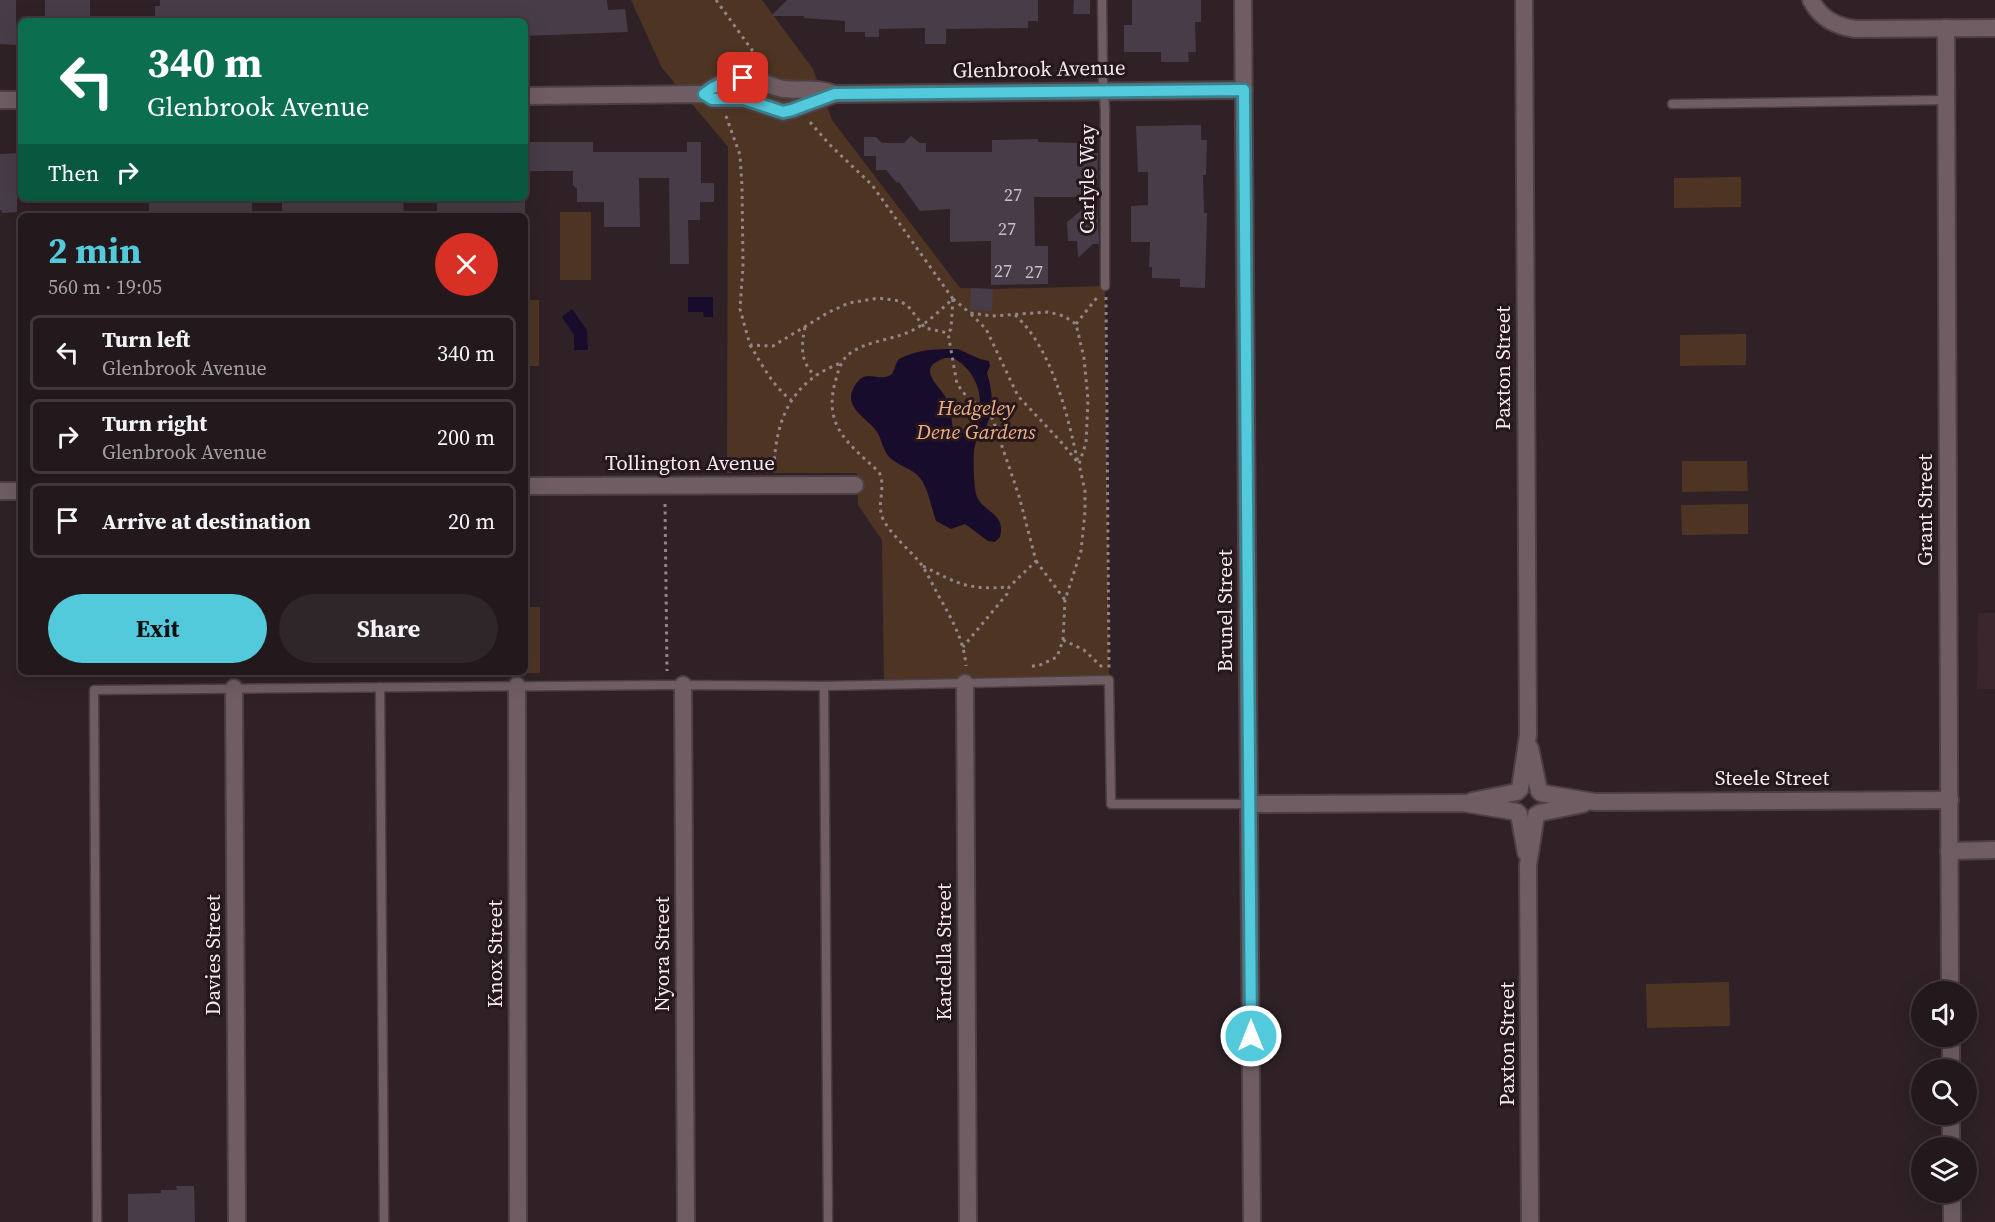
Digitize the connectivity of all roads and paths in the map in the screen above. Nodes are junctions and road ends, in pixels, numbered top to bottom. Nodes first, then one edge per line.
1 (716, 0) edge
2 (1102, 0) edge
3 (1243, 0) edge
4 (1524, 0) edge
5 (1811, 0) edge
6 (1946, 28) junction
7 (1995, 28) edge
8 (764, 66) dead end
9 (1244, 90) junction
10 (1104, 91) junction
11 (528, 96) edge
12 (0, 100) edge
13 (18, 100) edge
14 (1946, 100) junction
15 (1672, 104) dead end
16 (726, 112) dead end
17 (808, 120) dead end
18 (1106, 286) junction
19 (953, 299) junction
20 (970, 313) junction
21 (1015, 315) junction
22 (924, 324) junction
23 (1076, 324) junction
24 (805, 327) junction
25 (948, 333) junction
26 (750, 345) junction
27 (841, 363) junction
28 (815, 376) junction
29 (791, 400) junction
30 (1079, 464) junction
31 (665, 484) junction
32 (773, 485) junction
33 (855, 485) dead end
34 (528, 486) edge
35 (0, 491) edge
36 (18, 491) edge
37 (1036, 561) junction
38 (922, 566) junction
39 (1009, 587) junction
40 (1065, 600) junction
41 (1063, 640) junction
42 (963, 647) junction
43 (1019, 667) dead end
44 (1109, 681) junction
45 (965, 683) junction
46 (666, 685) junction
47 (684, 685) junction
48 (517, 686) junction
49 (824, 686) junction
50 (380, 687) junction
51 (234, 688) junction
52 (1528, 735) junction
53 (1519, 791) junction
54 (1540, 792) junction
55 (1950, 800) junction
56 (1595, 802) junction
57 (1463, 803) junction
58 (1249, 804) junction
59 (1518, 813) junction
60 (1538, 814) junction
61 (1995, 850) edge
62 (1949, 851) junction
63 (1528, 866) junction
64 (1950, 981) edge
65 (1952, 1203) edge
66 (97, 1222) edge
67 (237, 1222) edge
68 (384, 1222) edge
69 (518, 1222) edge
70 (686, 1222) edge
71 (828, 1222) edge
72 (968, 1222) edge
73 (1252, 1222) edge
74 (1530, 1222) edge
75 (1952, 1222) edge

1 - 8 path
2 - 10 lane, Carlyle Way
3 - 9 street, Brunel Street
4 - 52 street, Paxton Street
5 - 6 street
6 - 7 street
6 - 14 street, Grant Street
9 - 10 street, Glenbrook Avenue
9 - 58 street, Brunel Street
10 - 11 street, Glenbrook Avenue
10 - 18 lane, Carlyle Way
12 - 13 street
14 - 15 lane
14 - 55 street, Grant Street
16 - 26 path
17 - 19 path
18 - 23 path
18 - 44 path
19 - 20 path
19 - 22 path
19 - 25 path
20 - 21 path
20 - 30 path
21 - 23 path
21 - 30 path
22 - 24 path
22 - 25 path
22 - 27 path
23 - 30 path
24 - 26 path
24 - 28 path
25 - 37 path
26 - 29 path
27 - 28 path
27 - 38 path
28 - 29 path
29 - 32 path
30 - 40 path
31 - 32 street, Tollington Avenue
31 - 34 street, Tollington Avenue
31 - 46 path
32 - 33 street, Tollington Avenue
35 - 36 street
37 - 39 path
37 - 40 path
38 - 39 path
38 - 42 path
39 - 42 path
40 - 41 path
41 - 43 path
41 - 44 path
42 - 45 path
44 - 45 lane
44 - 58 lane
45 - 49 lane
45 - 72 street, Kardella Street
46 - 47 lane
46 - 48 lane
47 - 49 lane
47 - 70 street, Nyora Street
48 - 50 lane
48 - 69 street, Knox Street
49 - 71 lane
50 - 51 lane
50 - 68 lane
51 - 66 lane
51 - 67 street, Davies Street
52 - 53 street, Paxton Street
52 - 54 street, Paxton Street
53 - 54 street
53 - 57 street
53 - 59 street
54 - 56 street, Steele Street
54 - 60 street
55 - 56 street, Steele Street
55 - 62 street, Grant Street
56 - 60 street, Steele Street
57 - 58 street
57 - 59 street
58 - 73 street, Brunel Street
59 - 60 street
59 - 63 street, Paxton Street
60 - 63 street, Paxton Street
61 - 62 street
62 - 64 street, Grant Street
63 - 74 street, Paxton Street
65 - 75 street

